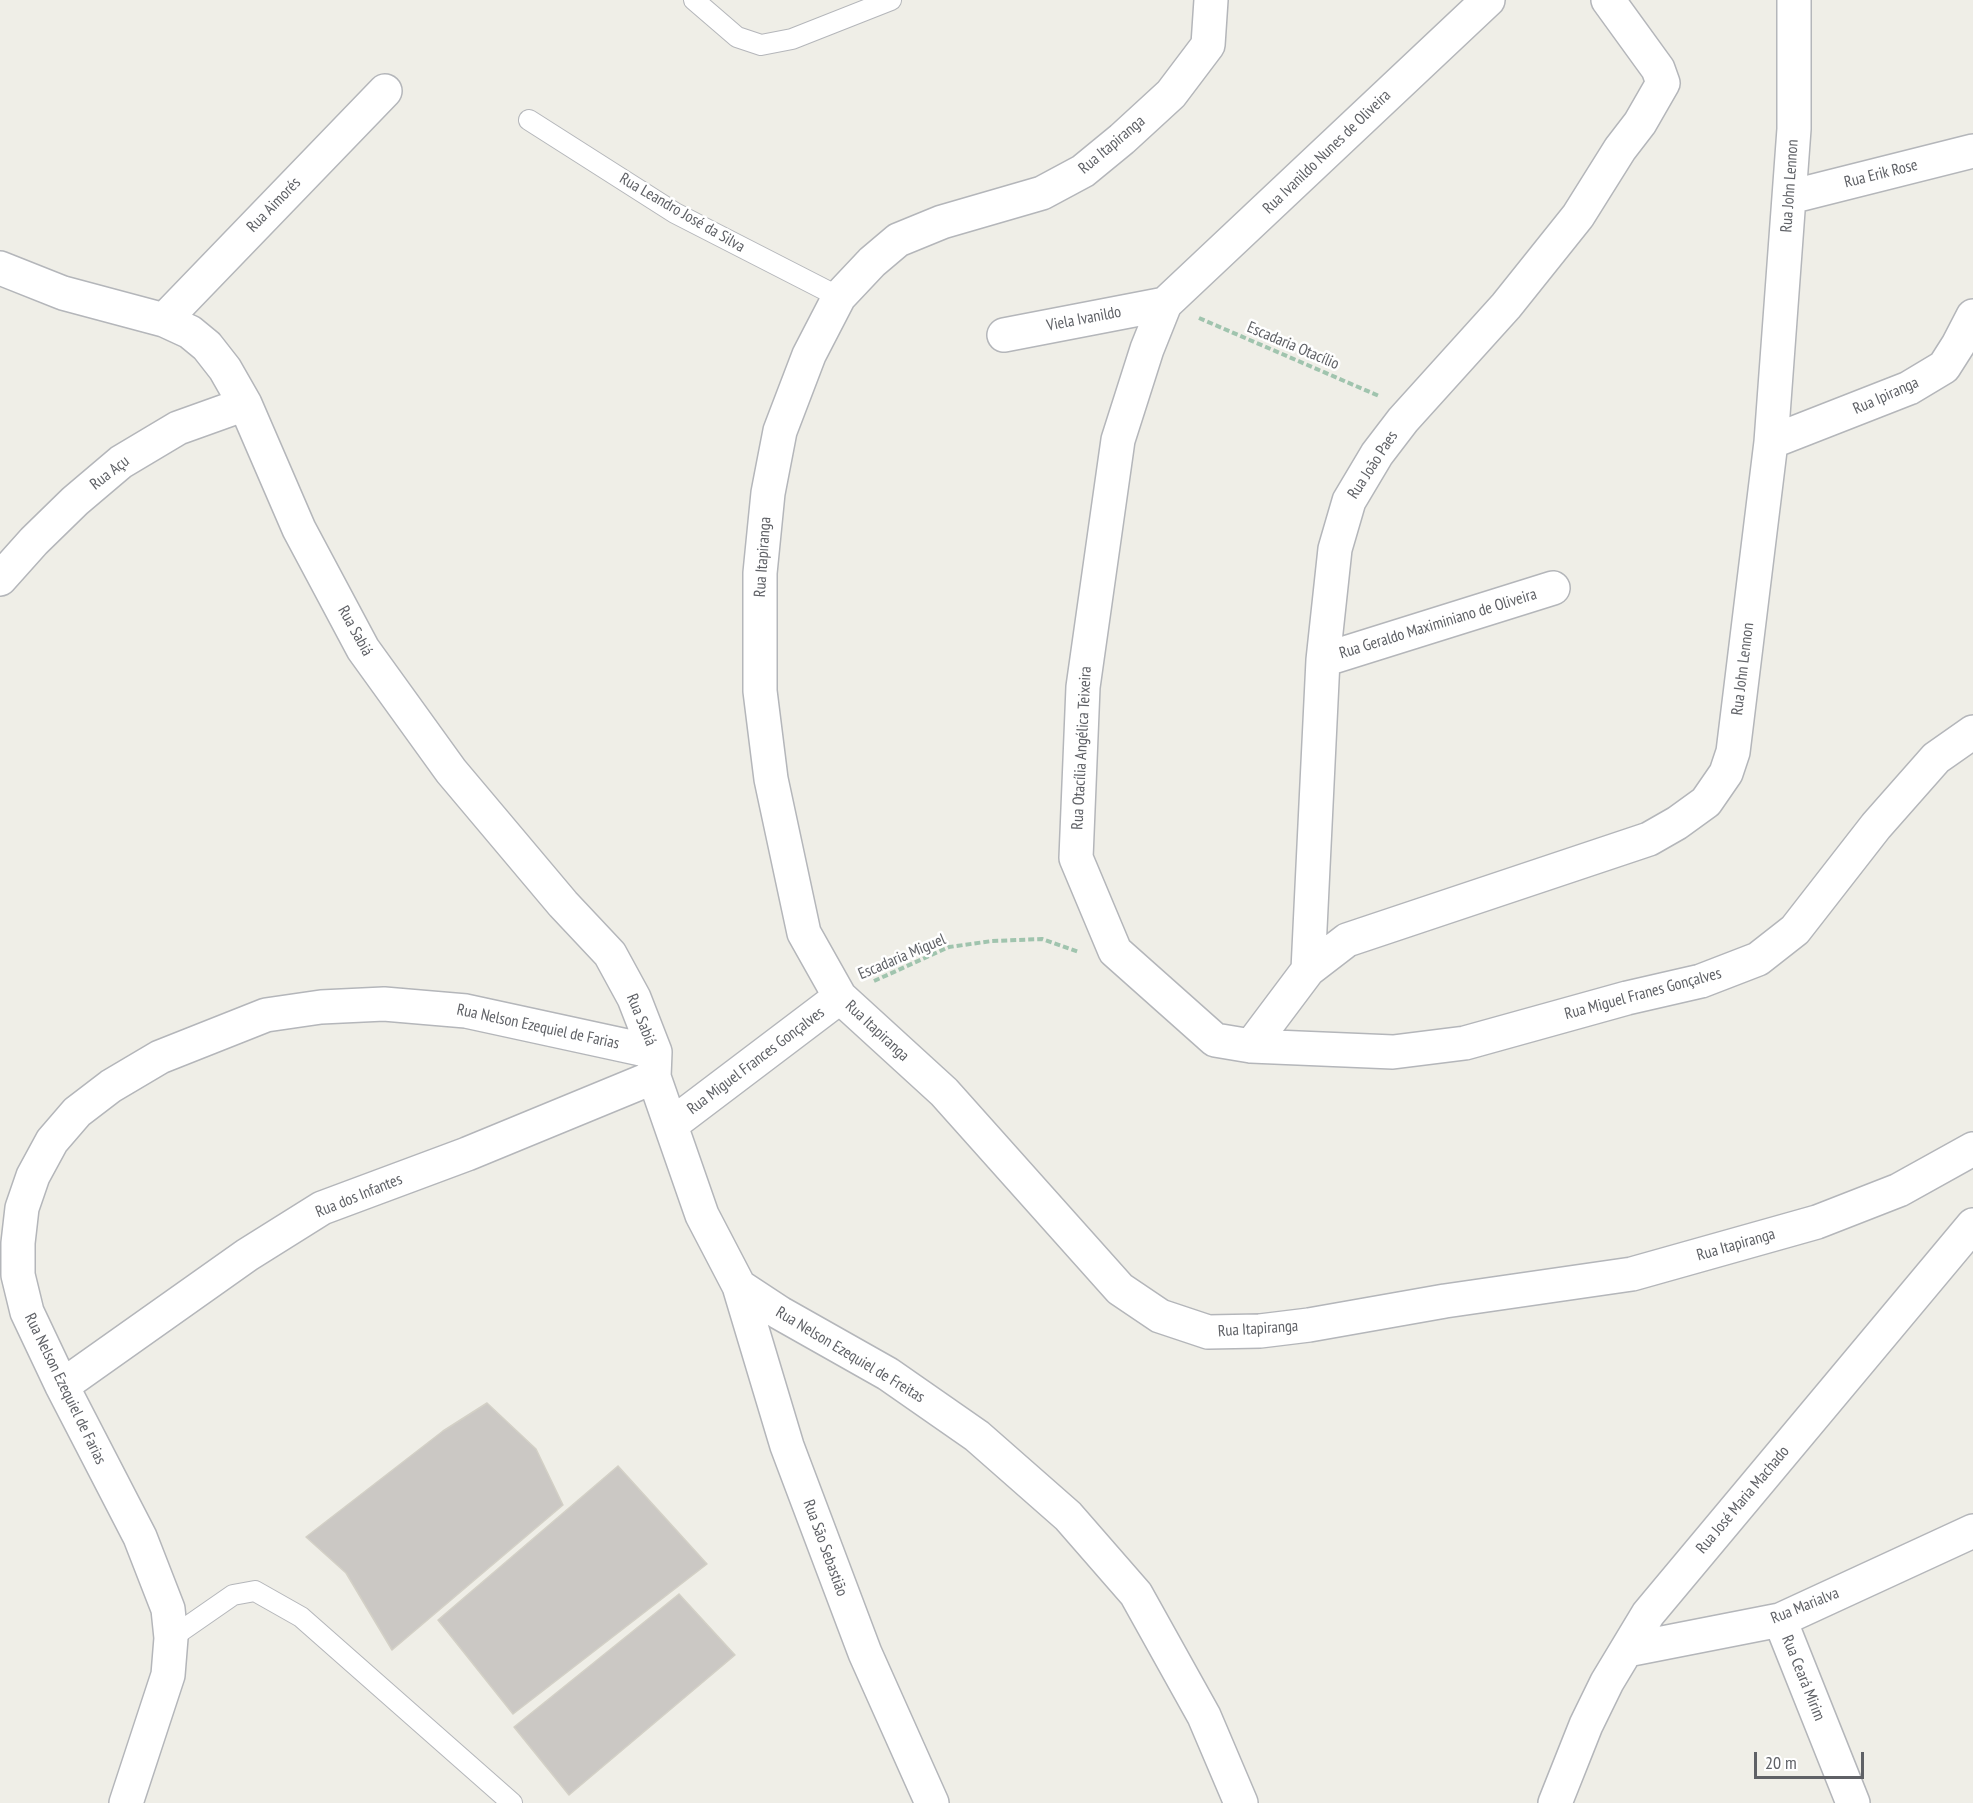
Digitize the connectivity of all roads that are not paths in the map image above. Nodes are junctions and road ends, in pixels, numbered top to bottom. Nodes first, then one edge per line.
1 (694, 0) edge
2 (891, 0) edge
3 (1211, 0) edge
4 (1488, 0) edge
5 (1608, 0) edge
6 (1803, 2) edge
7 (385, 91) dead end
8 (529, 120) dead end
9 (1973, 151) edge
10 (1790, 197) junction
11 (0, 268) edge
12 (839, 297) junction
13 (1165, 304) junction
14 (1973, 316) edge
15 (164, 320) junction
16 (1004, 335) dead end
17 (245, 404) junction
18 (1771, 442) junction
19 (0, 579) edge
20 (1553, 588) dead end
21 (1323, 660) junction
22 (1973, 732) edge
23 (1308, 970) junction
24 (840, 997) junction
25 (1251, 1046) junction
26 (654, 1064) junction
27 (671, 1125) junction
28 (1973, 1149) edge
29 (1973, 1225) edge
30 (739, 1286) junction
31 (62, 1386) junction
32 (1973, 1531) edge
33 (1780, 1620) junction
34 (171, 1638) junction
35 (1627, 1650) junction
36 (126, 1803) edge
37 (512, 1803) edge
38 (932, 1803) edge
39 (1242, 1803) edge
40 (1555, 1803) edge
41 (1853, 1803) edge

1 - 2 lane
3 - 12 street, Rua Itapiranga
4 - 13 street, Rua Ivanildo Nunes de Oliveira
5 - 21 street, Rua João Paes
6 - 10 street, Rua John Lennon
7 - 15 street, Rua Aimorés
8 - 12 lane, Rua Leandro José da Silva
9 - 10 street, Rua Erik Rose
10 - 18 street, Rua John Lennon
11 - 15 street, Rua Sabiá
12 - 24 street, Rua Itapiranga
13 - 16 street, Viela Ivanildo
13 - 25 street, Rua Otacília Angélica Teixeira
14 - 18 street, Rua Ipiranga
15 - 17 street, Rua Sabiá
17 - 19 street, Rua Açu
17 - 26 street, Rua Sabiá
18 - 23 street, Rua John Lennon
20 - 21 street, Rua Geraldo Maximiniano de Oliveira
21 - 23 street, Rua João Paes
22 - 25 street, Rua Miguel Franes Gonçalves
23 - 25 street, Rua John Lennon
24 - 27 street, Rua Miguel Frances Gonçalves
24 - 28 street, Rua Itapiranga
26 - 27 street, Rua Nelson Ezequiel de Freitas
26 - 31 street, Rua dos Infantes
26 - 31 street, Rua Nelson Ezequiel de Farias
27 - 30 street, Rua Nelson Ezequiel de Freitas
29 - 35 street, Rua José Maria Machado
30 - 38 street, Rua São Sebastião
30 - 39 street, Rua Nelson Ezequiel de Freitas
31 - 34 street, Rua Nelson Ezequiel de Farias
32 - 33 street, Rua Marialva
33 - 35 street, Rua Marialva
33 - 41 street, Rua Ceará Mirim
34 - 36 street, Rua Nelson Ezequiel de Farias
34 - 37 lane
35 - 40 street, Rua José Maria Machado

